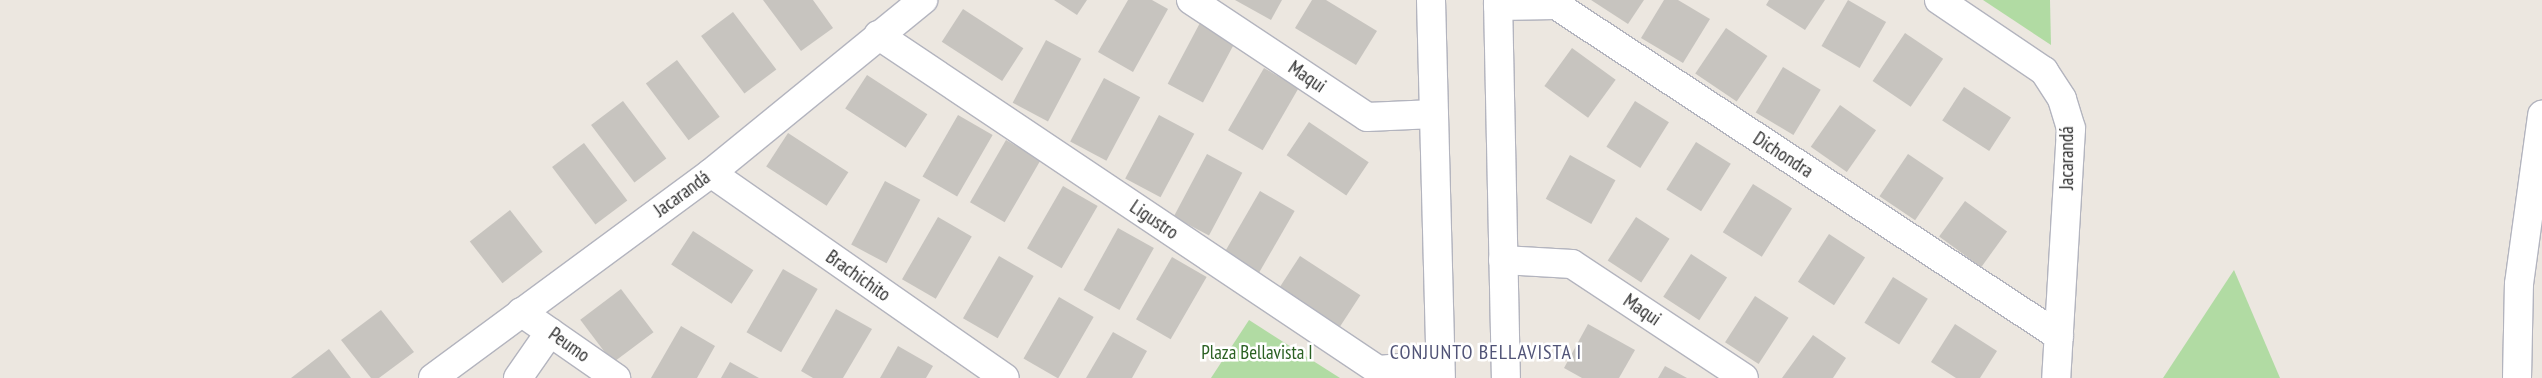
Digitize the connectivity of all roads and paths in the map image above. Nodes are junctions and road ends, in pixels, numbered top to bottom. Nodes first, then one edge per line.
1 (923, 0) edge
2 (1192, 0) edge
3 (1431, 0) edge
4 (1939, 0) edge
5 (1498, 3) edge
6 (878, 35) junction
7 (1434, 114) junction
8 (2542, 115) edge
9 (710, 173) junction
10 (1503, 260) junction
11 (521, 312) junction
12 (550, 332) junction
13 (2059, 336) junction
14 (1440, 371) edge
15 (433, 378) edge
16 (518, 378) edge
17 (616, 378) edge
18 (1005, 378) edge
19 (1506, 378) edge
20 (1744, 378) edge
21 (2056, 378) edge
22 (2517, 378) edge

1 - 6 street, Jacarandá
2 - 7 street, Maqui
3 - 7 street
4 - 13 street, Jacarandá
5 - 10 street
5 - 13 street, Dichondra
6 - 9 street, Jacarandá
6 - 14 street, Ligustro
7 - 14 street
8 - 22 street
9 - 11 street, Jacarandá
9 - 18 street, Brachichito
10 - 19 street
10 - 20 street, Maqui
11 - 12 street, Peumo
11 - 15 street, Jacarandá
12 - 16 street
12 - 17 street, Peumo
13 - 21 street, Jacarandá

